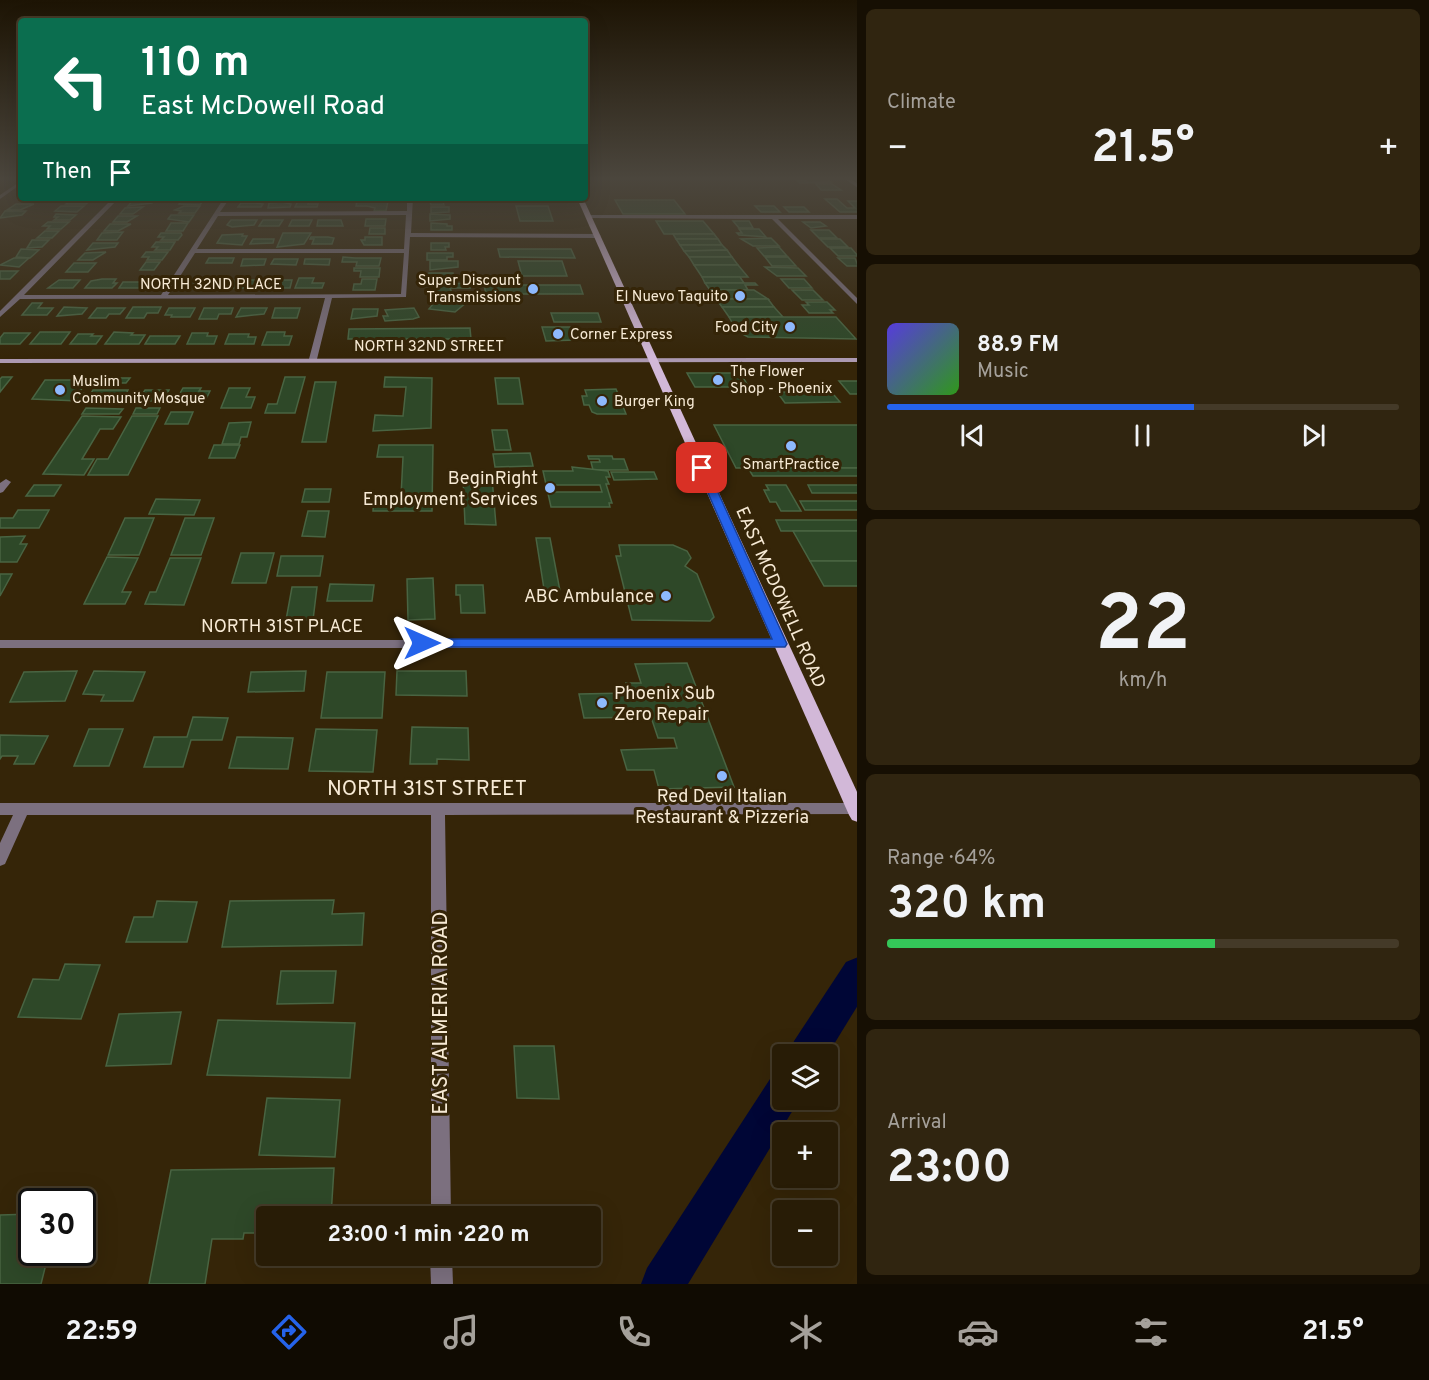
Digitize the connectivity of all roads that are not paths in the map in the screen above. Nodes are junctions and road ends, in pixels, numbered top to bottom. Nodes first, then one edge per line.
1 (77, 237) edge
2 (202, 237) edge
3 (408, 237) edge
4 (598, 237) edge
5 (793, 237) edge
6 (193, 251) junction
7 (407, 251) junction
8 (18, 297) junction
9 (163, 297) junction
10 (329, 297) junction
11 (857, 302) edge
12 (0, 315) edge
13 (313, 359) junction
14 (654, 360) junction
15 (857, 360) edge
16 (0, 361) edge
17 (0, 644) edge
18 (780, 644) junction
19 (0, 809) edge
20 (438, 809) junction
21 (22, 810) junction
22 (856, 812) edge
23 (0, 860) edge
24 (441, 1206) edge
25 (441, 1266) edge
26 (442, 1283) edge

1 - 8 street
2 - 6 street
3 - 7 street
4 - 14 main road, EAST MCDOWELL ROAD
5 - 11 street
6 - 7 street
6 - 9 street
7 - 10 street, NORTH 32ND PLACE
8 - 9 street, NORTH 32ND PLACE
8 - 12 street
9 - 10 street, NORTH 32ND PLACE
10 - 13 street
13 - 14 main road, NORTH 32ND STREET
13 - 16 main road, NORTH 32ND STREET
14 - 15 main road, NORTH 32ND STREET
14 - 18 main road, EAST MCDOWELL ROAD
17 - 18 street, NORTH 31ST PLACE
18 - 22 main road, EAST MCDOWELL ROAD
19 - 21 street, NORTH 31ST STREET
20 - 21 street, NORTH 31ST STREET
20 - 22 street, NORTH 31ST STREET
20 - 24 street, EAST ALMERIA ROAD
21 - 23 street
25 - 26 street

